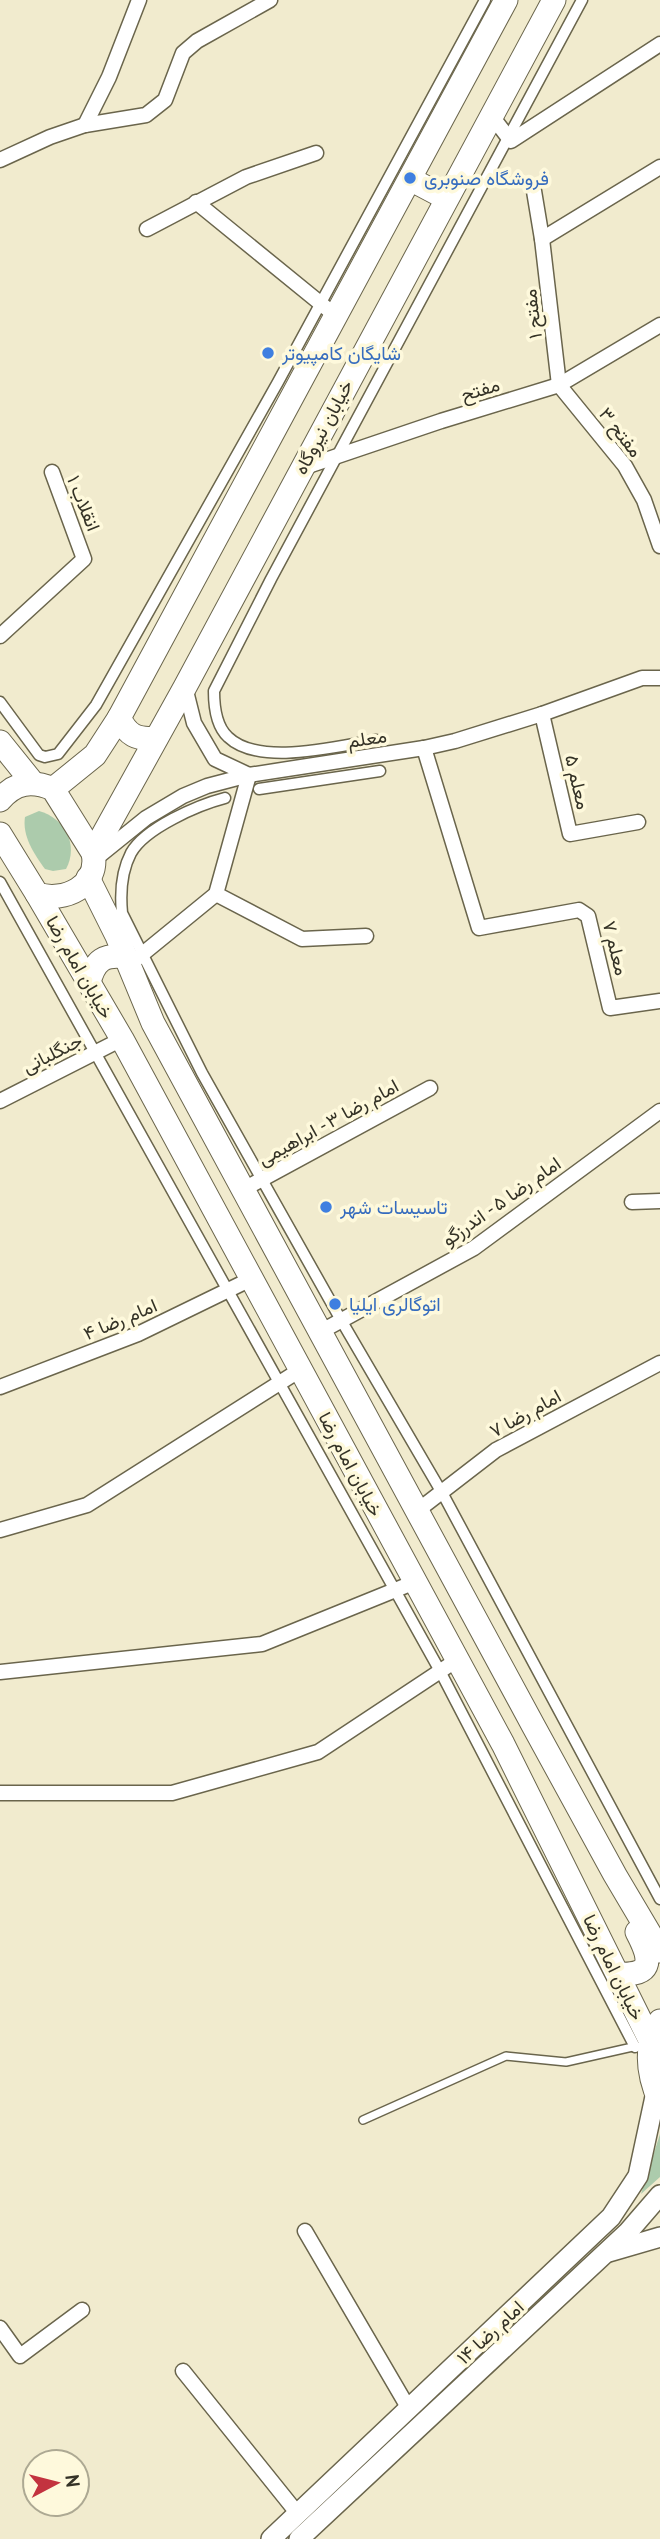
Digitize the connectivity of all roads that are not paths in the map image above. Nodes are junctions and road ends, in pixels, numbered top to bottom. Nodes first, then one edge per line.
1 (139, 0) edge
2 (270, 0) edge
3 (485, 0) edge
4 (506, 0) edge
5 (554, 0) edge
6 (582, 0) edge
7 (660, 44) edge
8 (491, 115) junction
9 (85, 125) junction
10 (508, 137) junction
11 (316, 153) dead end
12 (0, 160) edge
13 (660, 167) edge
14 (410, 179) junction
15 (534, 191) dead end
16 (446, 198) junction
17 (196, 202) junction
18 (147, 229) dead end
19 (542, 239) junction
20 (327, 310) junction
21 (660, 325) edge
22 (559, 385) junction
23 (337, 456) junction
24 (301, 468) junction
25 (52, 472) dead end
26 (660, 546) edge
27 (0, 636) edge
28 (660, 678) edge
29 (185, 687) junction
30 (0, 702) edge
31 (542, 714) junction
32 (119, 718) junction
33 (156, 738) junction
34 (376, 740) dead end
35 (0, 742) edge
36 (424, 748) junction
37 (380, 771) dead end
38 (249, 775) junction
39 (43, 786) junction
40 (259, 789) dead end
41 (225, 798) dead end
42 (0, 800) edge
43 (638, 822) dead end
44 (0, 835) edge
45 (92, 864) junction
46 (0, 882) edge
47 (37, 894) junction
48 (216, 894) junction
49 (366, 936) dead end
50 (133, 959) junction
51 (89, 982) junction
52 (660, 1000) edge
53 (122, 1039) junction
54 (95, 1053) junction
55 (430, 1088) dead end
56 (0, 1101) edge
57 (660, 1111) edge
58 (253, 1184) junction
59 (632, 1202) dead end
60 (660, 1202) edge
61 (251, 1279) junction
62 (228, 1290) junction
63 (341, 1320) junction
64 (320, 1332) junction
65 (660, 1363) edge
66 (300, 1370) junction
67 (280, 1383) junction
68 (0, 1387) edge
69 (442, 1492) junction
70 (417, 1511) junction
71 (0, 1530) edge
72 (405, 1586) junction
73 (449, 1666) junction
74 (0, 1672) edge
75 (0, 1793) edge
76 (615, 1875) junction
77 (660, 1899) edge
78 (660, 1951) edge
79 (618, 1974) junction
80 (660, 2021) edge
81 (643, 2044) junction
82 (658, 2097) edge
83 (363, 2119) dead end
84 (660, 2195) edge
85 (305, 2231) dead end
86 (660, 2237) edge
87 (605, 2253) junction
88 (82, 2309) dead end
89 (0, 2328) edge
90 (183, 2371) dead end
91 (409, 2409) junction
92 (298, 2514) junction
93 (271, 2539) edge
94 (299, 2539) edge

1 - 9 street
2 - 9 street
3 - 20 street
4 - 14 main road
5 - 8 main road, خیابان نیروگاه
6 - 10 street
7 - 10 street
8 - 10 street
8 - 16 main road, خیابان نیروگاه
9 - 12 street
10 - 23 street
11 - 17 street
13 - 19 street
14 - 16 main road
14 - 20 main road
15 - 19 street, مفتح ۱
16 - 24 main road, خیابان نیروگاه
17 - 18 street
17 - 20 street
19 - 22 street, مفتح ۱
20 - 30 street
20 - 32 main road
21 - 22 street, مفتح
22 - 23 street, مفتح
22 - 26 street, مفتح ۳
23 - 24 street, مفتح
23 - 34 street
24 - 29 main road, خیابان نیروگاه
25 - 27 street, انقلاب ۱
28 - 31 street, معلم
29 - 33 main road, خیابان نیروگاه
29 - 38 street
31 - 36 street, معلم
31 - 43 street, معلم ۵
32 - 33 main road
32 - 39 main road
33 - 45 main road, خیابان نیروگاه
35 - 39 main road, خیابان امام رضا
36 - 38 street, معلم
36 - 52 street, معلم ۷
37 - 40 street
38 - 45 street, معلم
38 - 48 street
39 - 42 main road
39 - 45 main road, خیابان امام رضا
41 - 50 street
44 - 47 main road, خیابان امام رضا
45 - 47 main road
45 - 50 main road, خیابان امام رضا
46 - 54 street
47 - 51 main road, خیابان امام رضا
48 - 49 street
48 - 50 street
50 - 51 main road
50 - 58 main road, خیابان امام رضا
51 - 53 main road, خیابان امام رضا
53 - 54 street, جنگلبانی
53 - 61 main road, خیابان امام رضا
54 - 56 street, جنگلبانی
54 - 62 street
55 - 58 street, امام رضا ۳ - ابراهیمی
57 - 63 street, امام رضا ۵ - اندرزگو
58 - 63 street
58 - 64 main road, خیابان امام رضا
59 - 60 street
61 - 62 street, امام رضا ۴
61 - 66 main road, خیابان امام رضا
62 - 67 street
62 - 68 street, امام رضا ۴
63 - 64 street, امام رضا ۵ - اندرزگو
63 - 69 street
64 - 70 main road, خیابان امام رضا
65 - 69 street, امام رضا ۷
66 - 67 street
66 - 72 main road, خیابان امام رضا
67 - 71 street
67 - 72 street
69 - 70 street, امام رضا ۷
69 - 77 street
70 - 76 main road, خیابان امام رضا
72 - 73 main road, خیابان امام رضا
72 - 74 street
73 - 75 street
73 - 79 main road, خیابان امام رضا
73 - 81 street
76 - 78 main road, خیابان امام رضا
76 - 79 main road
79 - 81 main road, خیابان امام رضا
80 - 81 main road
81 - 82 main road
81 - 83 lane
82 - 91 street, امام رضا ۱۴
84 - 87 street, امام رضا ۱۴
85 - 91 street
86 - 87 street
87 - 94 street, امام رضا ۱۴
88 - 89 street
90 - 92 street
91 - 92 street, امام رضا ۱۴
92 - 93 street, امام رضا ۱۴

